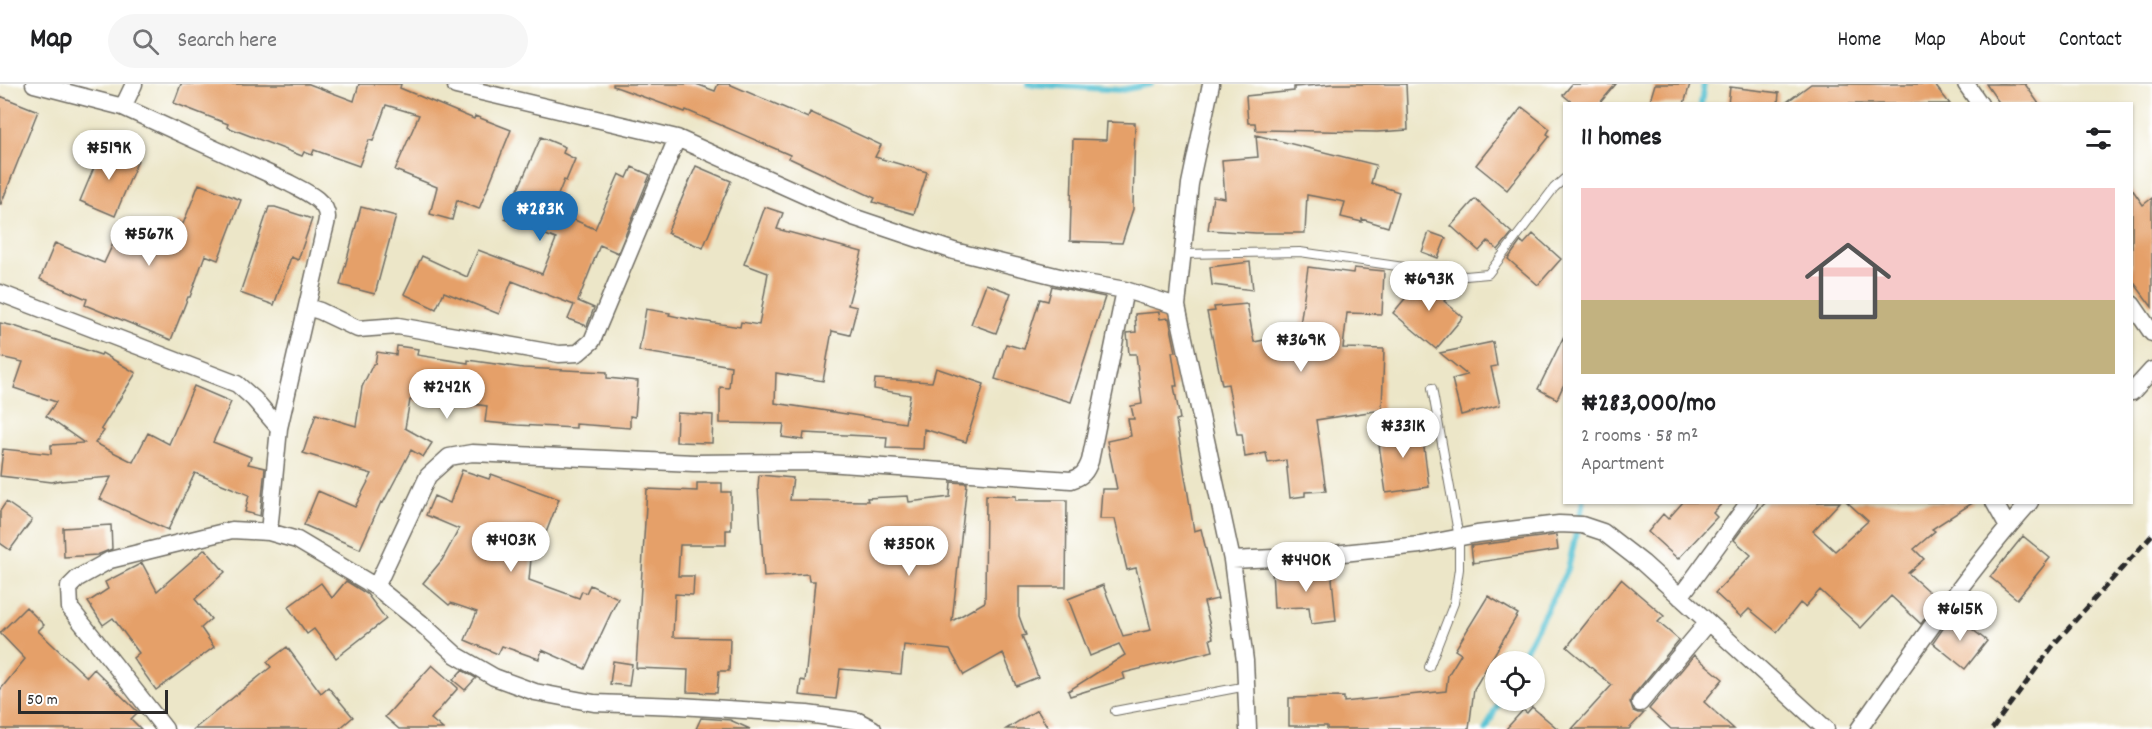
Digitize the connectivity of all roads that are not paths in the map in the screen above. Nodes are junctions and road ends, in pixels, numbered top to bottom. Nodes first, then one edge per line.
1 (34, 84) edge
2 (134, 84) edge
3 (1211, 84) edge
4 (1966, 84) edge
5 (456, 86) dead end
6 (1979, 102) edge
7 (123, 107) junction
8 (677, 138) junction
9 (1563, 180) edge
10 (1183, 254) junction
11 (1125, 290) junction
12 (0, 293) edge
13 (2133, 305) edge
14 (1177, 306) junction
15 (307, 307) junction
16 (2152, 333) edge
17 (2152, 370) edge
18 (1432, 388) dead end
19 (2133, 391) edge
20 (279, 428) junction
21 (1748, 504) edge
22 (1995, 504) edge
23 (2028, 504) edge
24 (2008, 527) junction
25 (269, 532) junction
26 (1459, 538) junction
27 (1232, 560) junction
28 (376, 587) junction
29 (1680, 597) junction
30 (1708, 622) junction
31 (1428, 667) dead end
32 (1246, 686) junction
33 (1640, 703) dead end
34 (1115, 711) dead end
35 (165, 729) edge
36 (873, 729) edge
37 (1248, 729) edge
38 (1826, 729) edge
39 (1859, 729) edge

1 - 7 street
2 - 7 street
3 - 10 street
4 - 6 street
5 - 8 street
7 - 15 street
8 - 11 street
8 - 15 street
9 - 10 lane
10 - 14 street
11 - 14 street
11 - 28 street
12 - 20 street
13 - 16 street
14 - 27 street
15 - 20 street
17 - 19 street
18 - 26 lane
20 - 25 street
21 - 29 street
22 - 24 street
23 - 24 street
24 - 39 street
25 - 28 street
25 - 35 street
26 - 27 street
26 - 29 street
26 - 31 lane
27 - 32 street
28 - 36 street
29 - 30 street
30 - 33 street
30 - 38 street
32 - 34 lane
32 - 37 street

